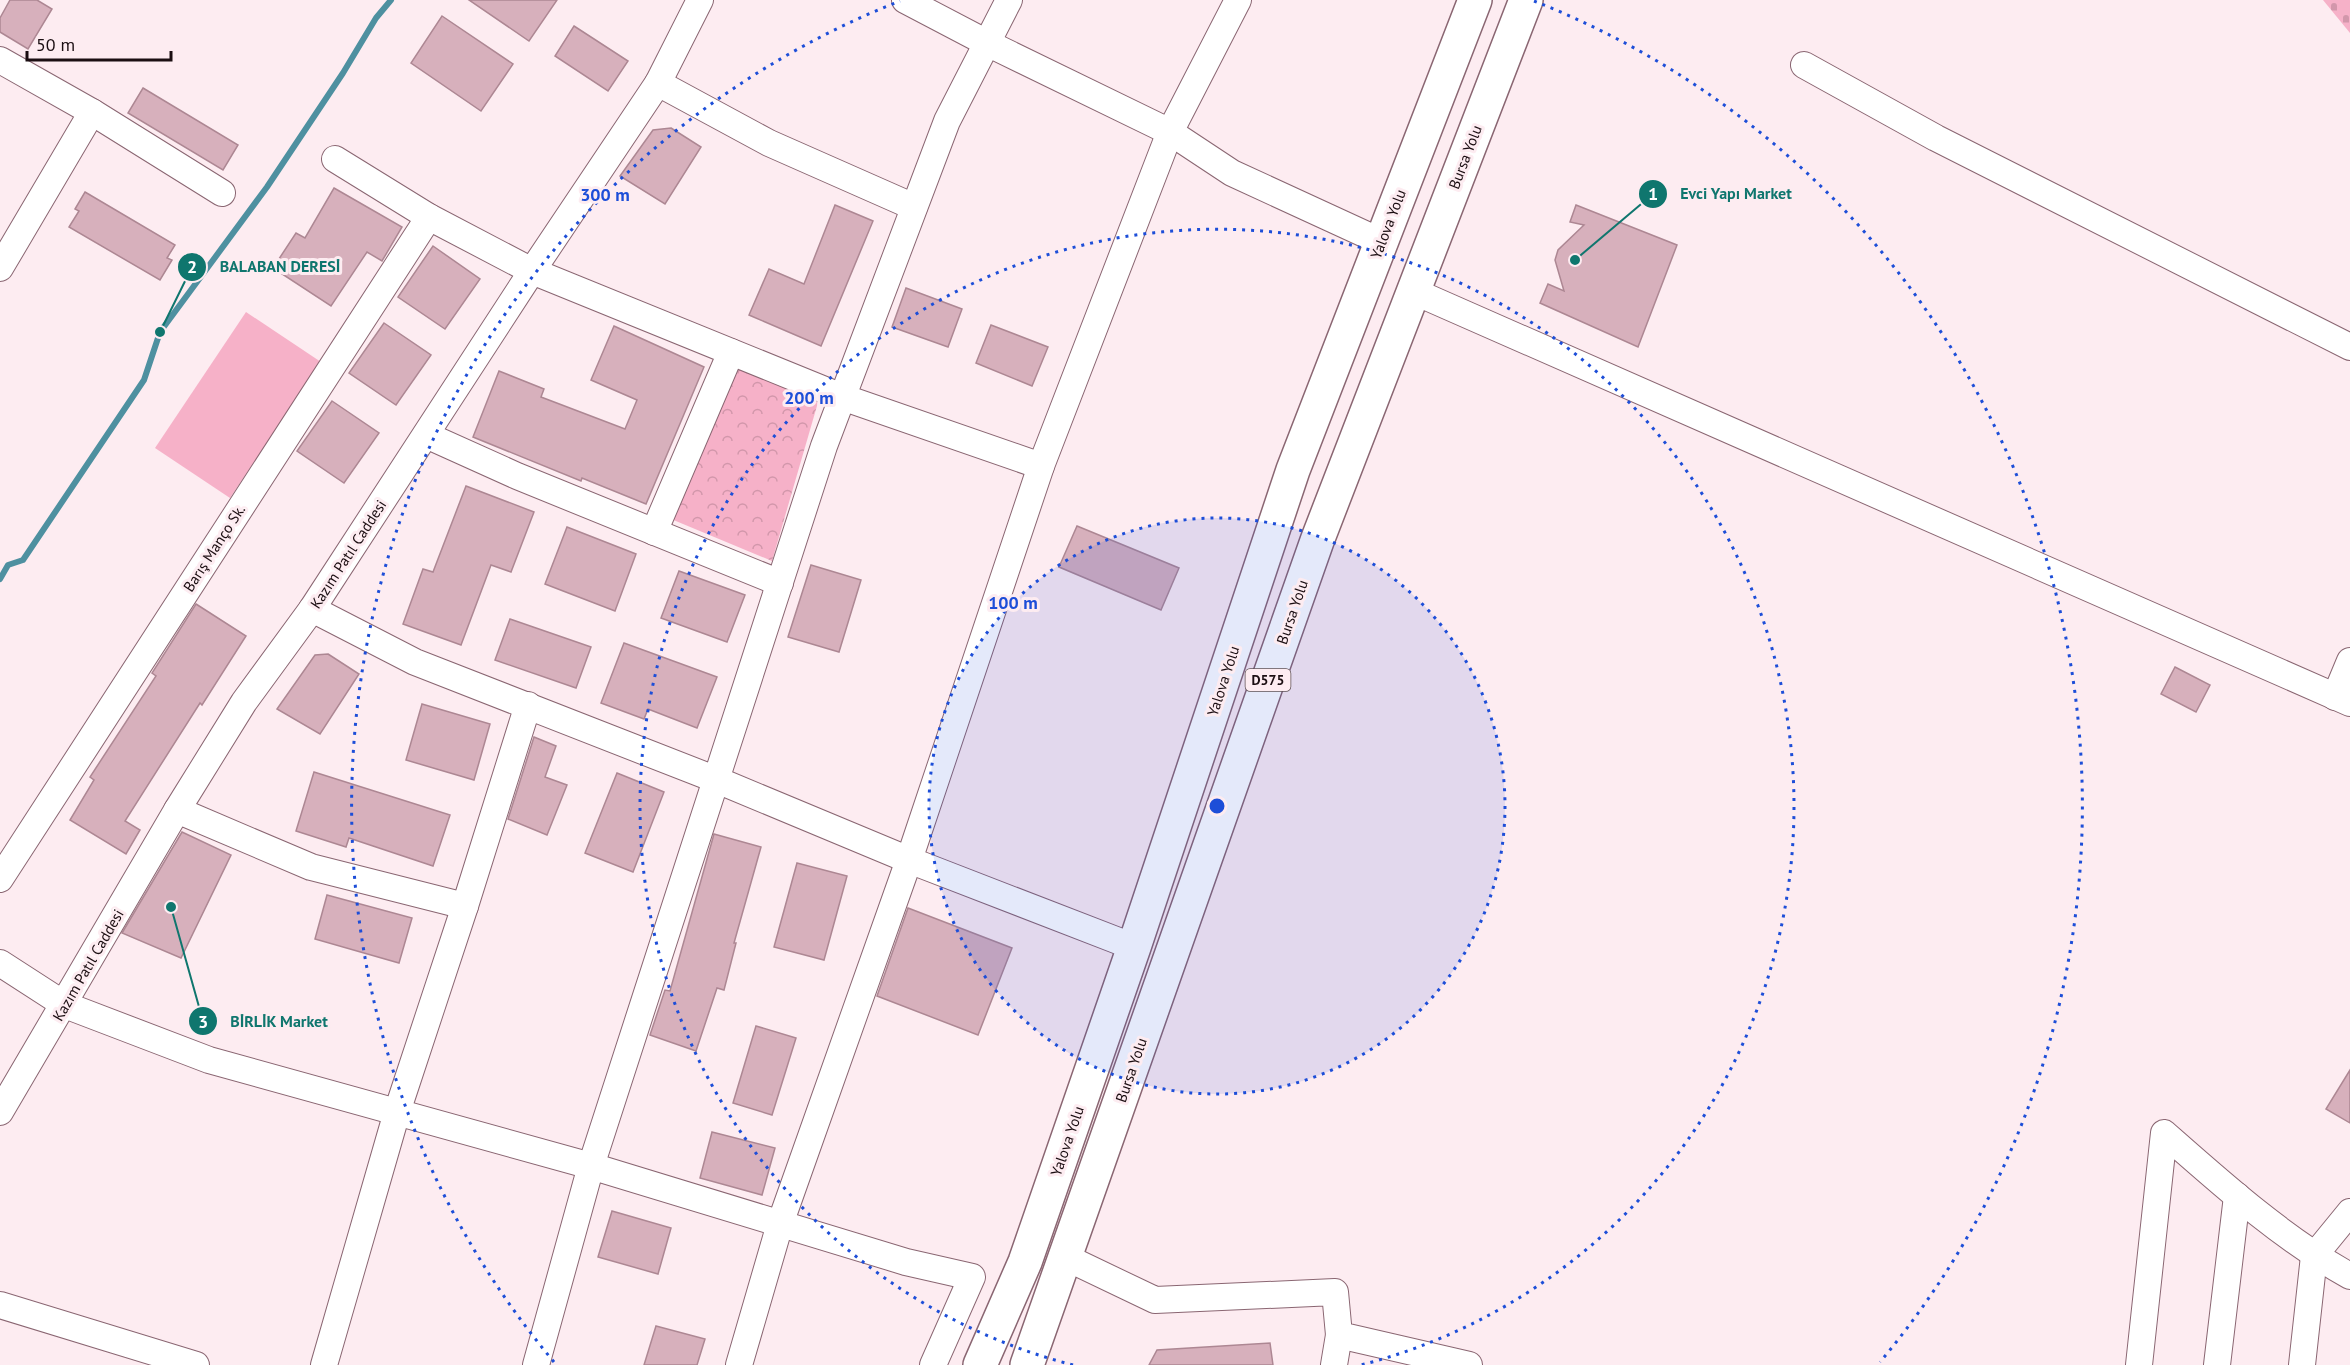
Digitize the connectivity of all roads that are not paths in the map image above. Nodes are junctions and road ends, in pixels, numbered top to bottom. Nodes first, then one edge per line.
1 (700, 0) edge
2 (906, 0) edge
3 (1009, 0) edge
4 (1238, 0) edge
5 (1475, 0) edge
6 (1526, 0) edge
7 (987, 43) junction
8 (0, 60) edge
9 (1804, 65) dead end
10 (658, 83) junction
11 (92, 112) junction
12 (1170, 132) junction
13 (335, 159) dead end
14 (222, 194) dead end
15 (914, 207) junction
16 (429, 217) junction
17 (1382, 242) junction
18 (3, 257) edge
19 (532, 271) junction
20 (1413, 291) junction
21 (2350, 347) edge
22 (731, 352) junction
23 (842, 397) junction
24 (426, 435) junction
25 (1041, 466) junction
26 (654, 532) junction
27 (780, 583) junction
28 (312, 609) junction
29 (2350, 661) edge
30 (2342, 700) edge
31 (528, 705) junction
32 (717, 780) junction
33 (177, 810) junction
34 (909, 860) junction
35 (0, 879) edge
36 (465, 906) junction
37 (1134, 947) junction
38 (0, 963) edge
39 (65, 1005) junction
40 (0, 1112) edge
41 (397, 1112) junction
42 (591, 1166) junction
43 (2237, 1196) junction
44 (2350, 1212) edge
45 (780, 1224) junction
46 (2314, 1256) junction
47 (1065, 1257) junction
48 (2350, 1276) edge
49 (0, 1305) edge
50 (1339, 1335) junction
51 (196, 1365) edge
52 (324, 1365) edge
53 (536, 1365) edge
54 (739, 1365) edge
55 (933, 1365) edge
56 (980, 1365) edge
57 (1027, 1365) edge
58 (1334, 1365) edge
59 (1469, 1365) edge
60 (2139, 1365) edge
61 (2217, 1365) edge
62 (2302, 1365) edge

1 - 10 street, Kazım Patıl Caddesi
2 - 7 street
3 - 7 street
4 - 12 street
5 - 17 highway, Yalova Yolu / D575
6 - 20 highway, Bursa Yolu / D575
7 - 12 street
7 - 15 street
8 - 11 street
9 - 21 street
10 - 15 street
10 - 19 street, Kazım Patıl Caddesi
11 - 14 street
11 - 18 street
12 - 17 street
12 - 25 street
13 - 16 street
15 - 23 street
16 - 19 street
16 - 35 street, Barış Manço Sk.
17 - 37 highway, Yalova Yolu / D575
19 - 22 street
19 - 24 street, Kazım Patıl Caddesi
20 - 30 street
20 - 47 highway, Bursa Yolu / D575
22 - 23 street
22 - 26 street
23 - 25 street
23 - 27 street
24 - 26 street
24 - 28 street, Kazım Patıl Caddesi
25 - 34 street
26 - 27 street
27 - 32 street
28 - 31 street
28 - 33 street, Kazım Patıl Caddesi
29 - 30 street
31 - 32 street
31 - 36 street
32 - 34 street
32 - 42 street
33 - 36 street
33 - 39 street, Kazım Patıl Caddesi
34 - 37 street
34 - 45 street
36 - 41 street
37 - 56 highway, Yalova Yolu / D575
38 - 39 street
39 - 40 street, Kazım Patıl Caddesi
39 - 41 street
41 - 42 street
41 - 52 street
42 - 45 street
42 - 53 street
43 - 46 street
43 - 60 street
43 - 61 street
44 - 46 street
45 - 54 street
45 - 55 street
46 - 48 street
46 - 62 street
47 - 50 street
47 - 57 highway, Bursa Yolu / D575
49 - 51 street
50 - 58 street
50 - 59 street

